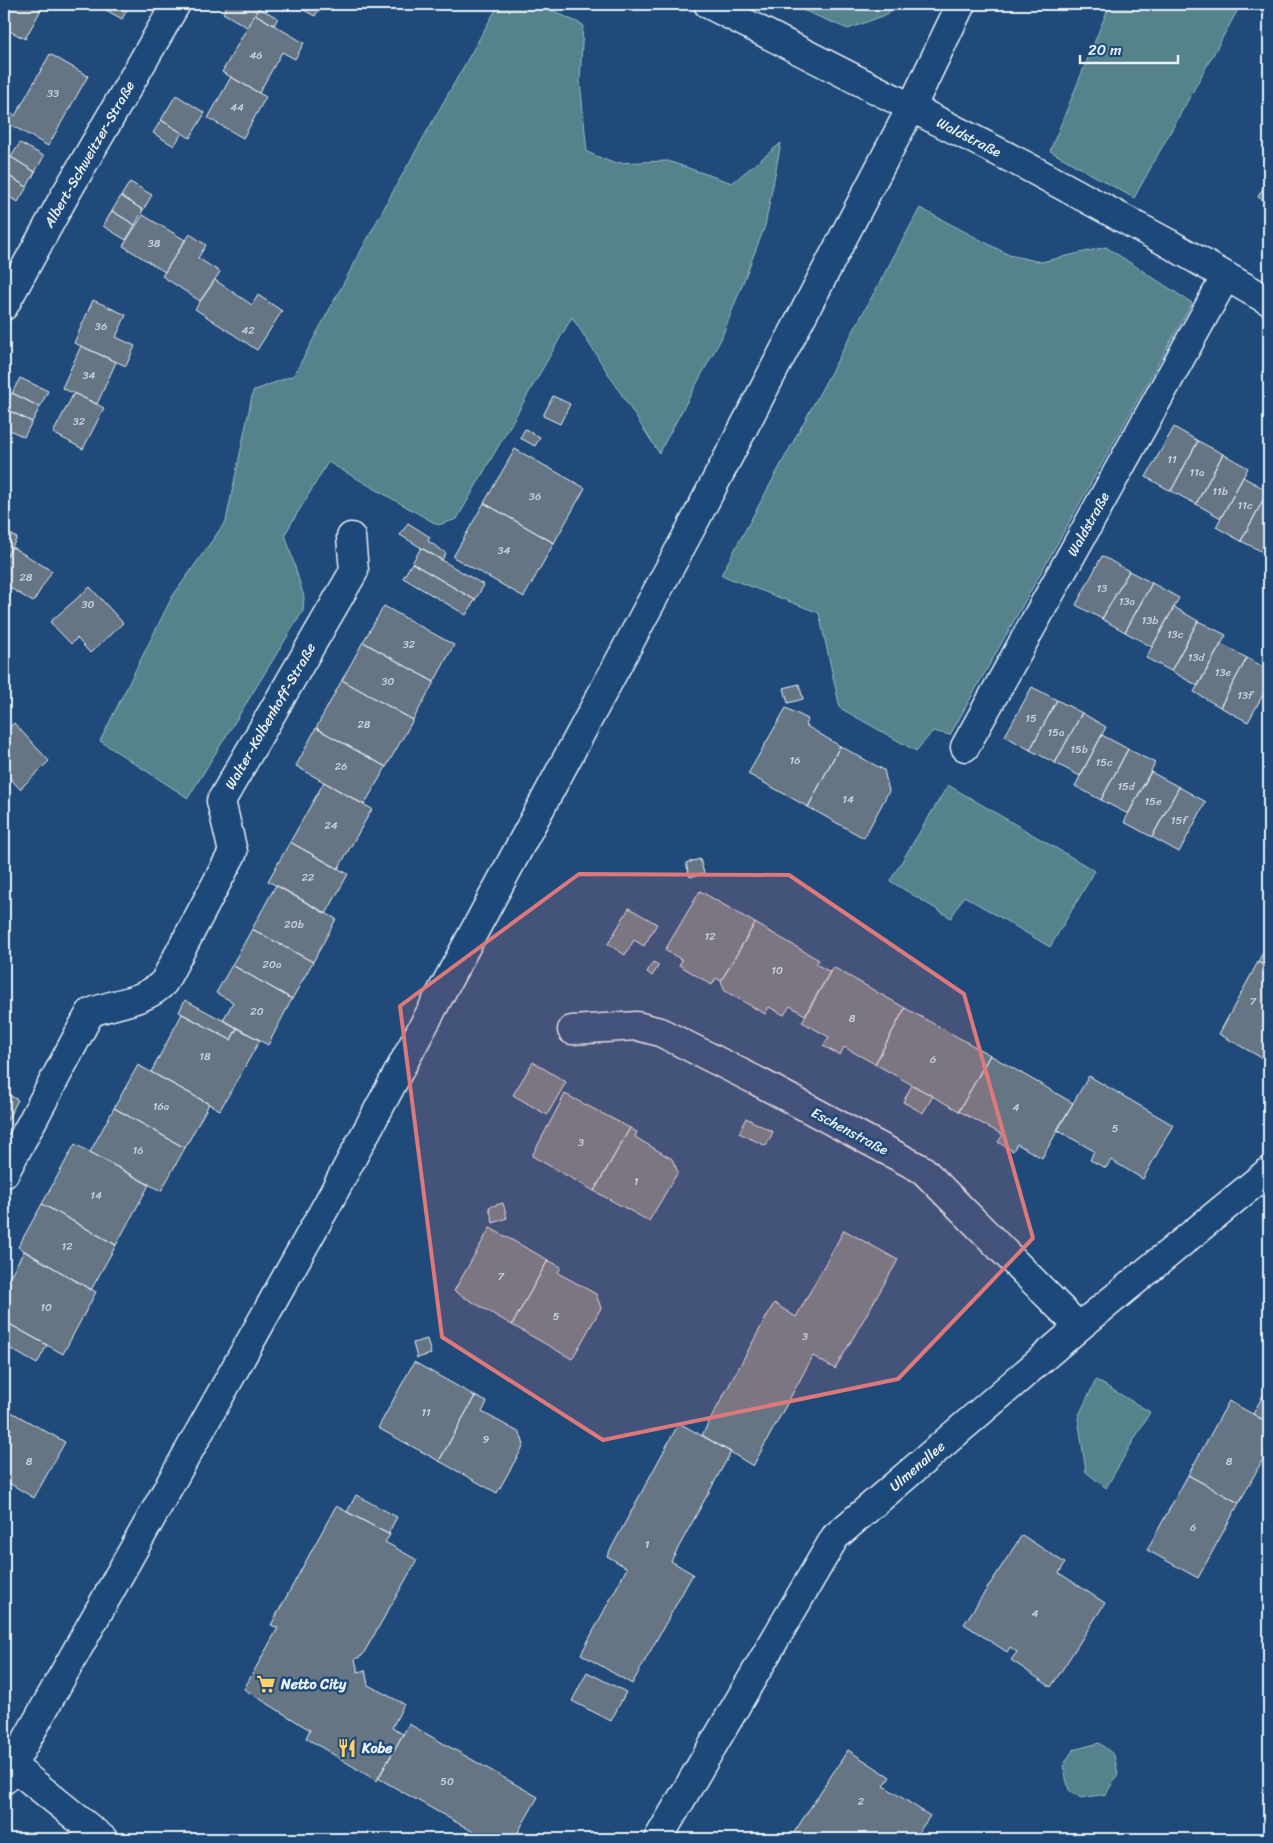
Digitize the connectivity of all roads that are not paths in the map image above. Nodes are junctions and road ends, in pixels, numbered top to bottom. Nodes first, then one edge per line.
1 (176, 4) edge
2 (708, 4) edge
3 (961, 4) edge
4 (912, 108) junction
5 (1226, 276) junction
6 (1269, 301) edge
7 (4, 306) edge
8 (351, 537) dead end
9 (965, 747) dead end
10 (572, 1030) dead end
11 (1269, 1171) edge
12 (4, 1174) edge
13 (1079, 1327) junction
14 (7, 1768) edge
15 (103, 1839) edge
16 (658, 1839) edge

1 - 7 street, Albert-Schweitzer-Straße
2 - 4 street, Waldstraße
3 - 4 street
4 - 5 street, Waldstraße
4 - 14 street
5 - 6 street, Waldstraße
5 - 9 street, Waldstraße
8 - 12 street, Walter-Kolbenhoff-Straße
10 - 13 street, Eschenstraße
11 - 13 street, Ulmenallee
13 - 16 street, Ulmenallee
14 - 15 street

